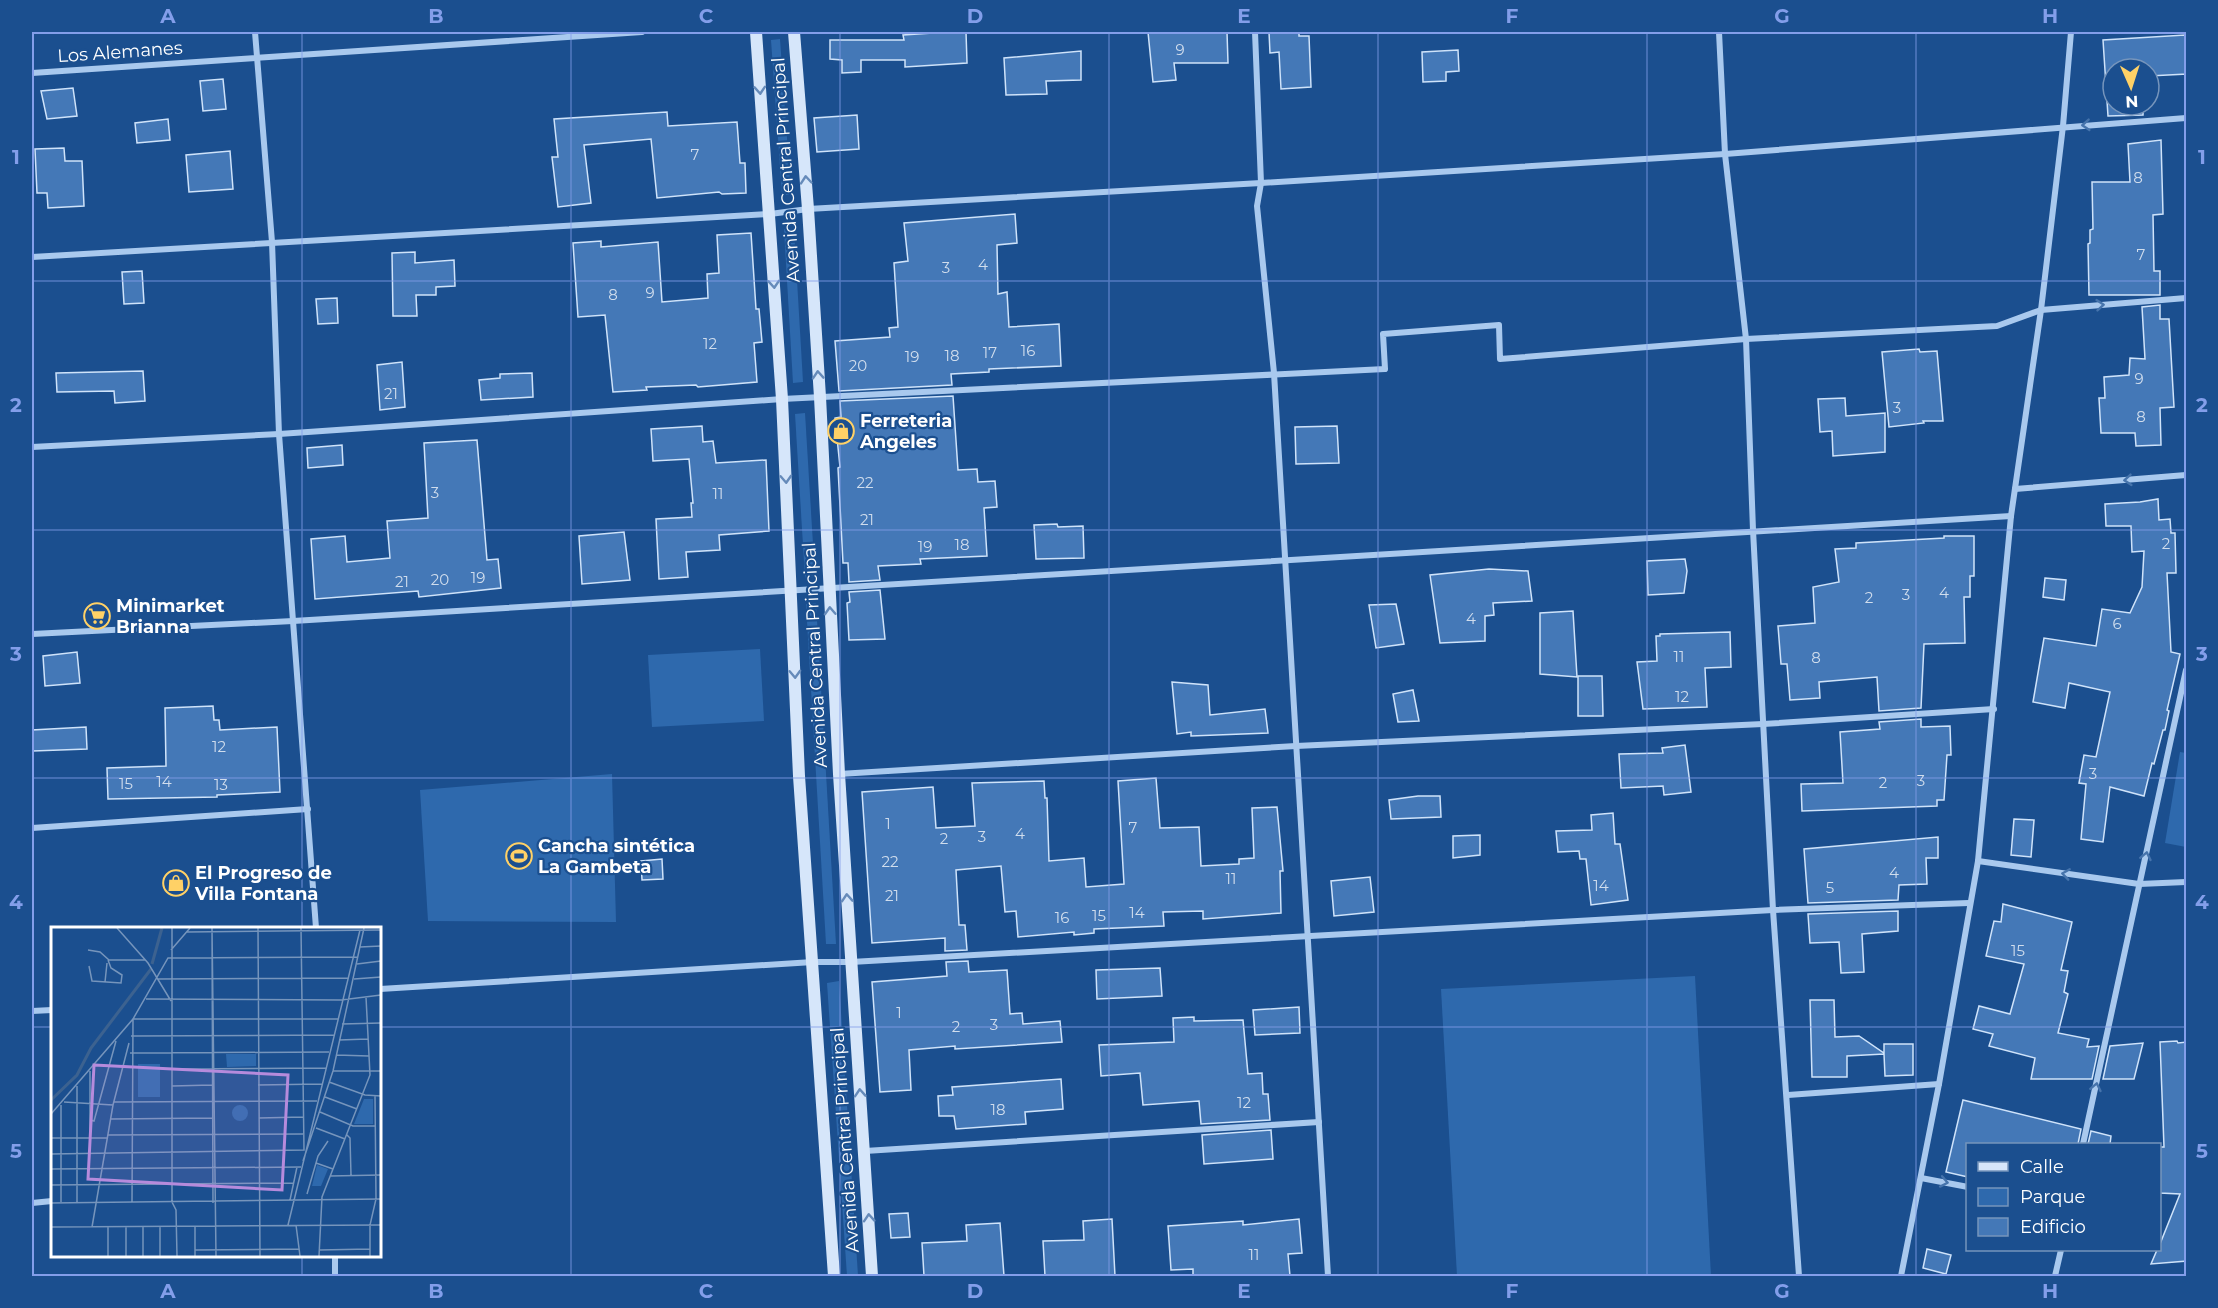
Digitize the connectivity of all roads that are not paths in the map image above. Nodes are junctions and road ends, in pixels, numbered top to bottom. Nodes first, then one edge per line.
1 (255, 32) edge
2 (642, 32) edge
3 (756, 32) edge
4 (794, 32) edge
5 (1255, 32) edge
6 (1719, 32) edge
7 (2072, 32) edge
8 (257, 58) junction
9 (32, 73) edge
10 (2187, 118) edge
11 (2063, 126) junction
12 (1725, 154) junction
13 (1261, 183) junction
14 (808, 209) junction
15 (770, 213) junction
16 (272, 242) junction
17 (32, 257) edge
18 (2187, 298) edge
19 (2041, 310) junction
20 (1746, 339) junction
21 (1274, 373) junction
22 (820, 397) junction
23 (782, 399) junction
24 (279, 434) junction
25 (32, 447) edge
26 (2187, 475) edge
27 (2015, 489) junction
28 (2011, 516) junction
29 (1753, 530) junction
30 (1286, 559) junction
31 (829, 588) junction
32 (792, 590) junction
33 (293, 621) junction
34 (32, 634) edge
35 (2187, 670) edge
36 (1994, 709) junction
37 (1763, 724) junction
38 (1296, 746) junction
39 (839, 774) junction
40 (308, 809) junction
41 (32, 828) edge
42 (1978, 861) junction
43 (2187, 882) edge
44 (2139, 884) junction
45 (1969, 903) junction
46 (1773, 910) junction
47 (316, 927) edge
48 (1308, 936) junction
49 (813, 962) junction
50 (851, 962) junction
51 (381, 989) edge
52 (51, 1010) edge
53 (32, 1011) edge
54 (1939, 1084) junction
55 (1788, 1095) junction
56 (1319, 1122) junction
57 (2084, 1143) edge
58 (865, 1151) junction
59 (1921, 1178) junction
60 (1966, 1187) edge
61 (51, 1201) edge
62 (32, 1203) edge
63 (2061, 1251) edge
64 (335, 1257) edge
65 (335, 1276) edge
66 (834, 1276) edge
67 (872, 1276) edge
68 (1328, 1276) edge
69 (1799, 1276) edge
70 (1901, 1276) edge
71 (2055, 1276) edge

1 - 8 street
2 - 8 street, Los Alemanes
3 -> 15 street, Avenida Central Principal
14 -> 4 street, Avenida Central Principal
5 - 13 street
6 - 12 street
7 - 11 street
8 - 9 street, Los Alemanes
8 - 16 street
10 -> 11 street
11 - 12 street
11 - 19 street
12 - 13 street
12 - 20 street
13 - 14 street
13 - 21 street
14 - 15 street
22 -> 14 street, Avenida Central Principal
15 - 16 street
15 -> 23 street, Avenida Central Principal
16 - 17 street
16 - 24 street
19 -> 18 street
19 - 20 street
19 - 27 street
20 - 21 street
20 - 29 street
21 - 22 street
21 - 30 street
22 - 23 street
22 - 31 street, Avenida Central Principal
23 - 24 street
23 -> 32 street, Avenida Central Principal
24 - 25 street
24 - 33 street
26 -> 27 street
27 - 28 street
28 - 29 street
28 - 36 street
29 - 30 street
29 - 37 street
30 - 31 street
30 - 38 street
31 - 32 street
39 -> 31 street, Avenida Central Principal
32 - 33 street
32 -> 49 street, Avenida Central Principal
33 - 34 street
33 - 40 street
44 -> 35 street
36 - 37 street
36 - 42 street
37 - 38 street
37 - 46 street
38 - 39 street
38 - 48 street
50 -> 39 street, Avenida Central Principal
40 - 41 street
40 - 47 street
44 -> 42 street
42 - 45 street
43 - 44 street
57 -> 44 street
45 - 46 street
45 - 54 street
46 - 48 street
46 - 55 street
48 - 50 street
48 - 56 street
49 - 50 street
49 - 51 street
49 - 66 street, Avenida Central Principal
58 -> 50 street, Avenida Central Principal
52 - 53 street
54 - 55 street
54 - 59 street
55 - 69 street
56 - 58 street
56 - 68 street
67 -> 58 street, Avenida Central Principal
59 -> 60 street
59 - 70 street
61 - 62 street
63 - 71 street
64 - 65 street

